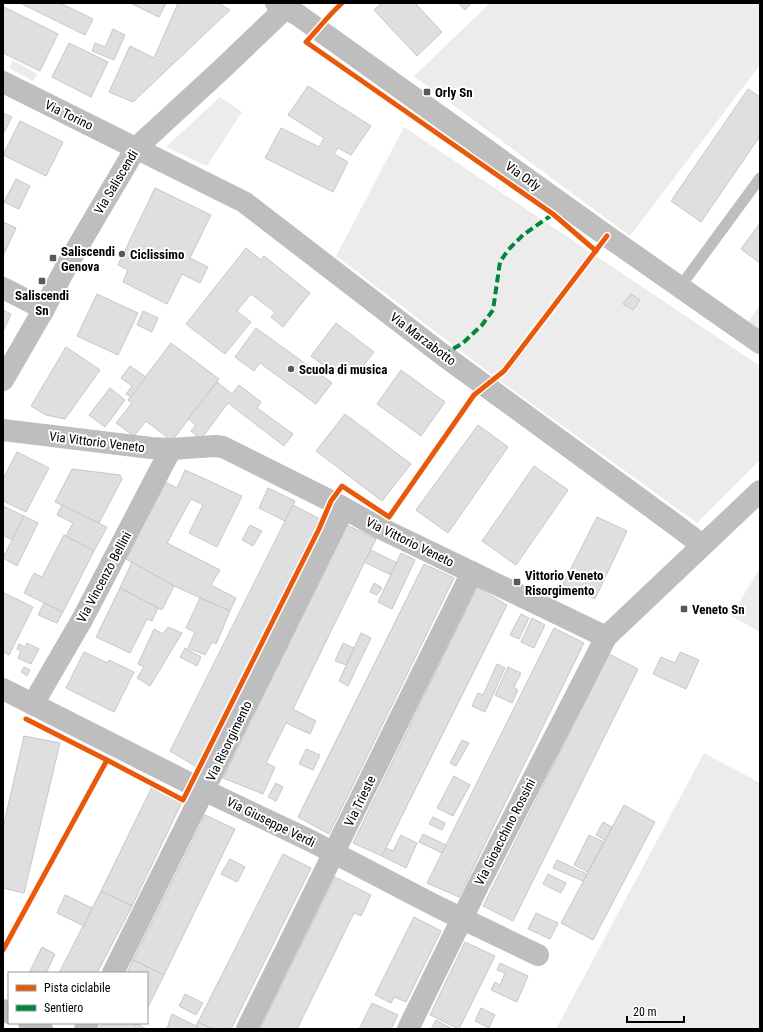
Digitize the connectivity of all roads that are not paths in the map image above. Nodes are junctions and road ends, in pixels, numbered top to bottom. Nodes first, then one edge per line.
1 (284, 5) edge
2 (3, 82) edge
3 (136, 148) junction
4 (760, 178) edge
5 (680, 287) junction
6 (3, 288) edge
7 (44, 309) junction
8 (760, 343) edge
9 (3, 380) edge
10 (3, 430) edge
11 (171, 449) junction
12 (760, 490) edge
13 (344, 508) junction
14 (702, 546) junction
15 (472, 572) junction
16 (606, 637) junction
17 (3, 690) edge
18 (33, 704) junction
19 (205, 790) junction
20 (334, 854) junction
21 (462, 919) junction
22 (538, 955) dead end
23 (114, 972) edge
24 (31, 1024) edge
25 (42, 1029) edge
26 (247, 1029) edge
27 (408, 1029) edge

1 - 3 street, Via Saliscendi
1 - 5 street, Via Orly
2 - 3 street, Via Torino
3 - 7 street, Via Saliscendi
3 - 14 street, Via Marzabotto
4 - 5 lane
5 - 8 street, Via Orly
6 - 7 street
7 - 9 street, Via Saliscendi
10 - 11 street, Via Vittorio Veneto
11 - 13 street, Via Vittorio Veneto
11 - 18 street, Via Vincenzo Bellini
12 - 14 street
13 - 15 street, Via Vittorio Veneto
13 - 19 street, Via Risorgimento
14 - 16 street
15 - 16 street, Via Vittorio Veneto
15 - 20 street, Via Trieste
16 - 21 street, Via Gioacchino Rossini
17 - 18 street, Via Giuseppe Verdi
18 - 19 street, Via Giuseppe Verdi
19 - 20 street, Via Giuseppe Verdi
19 - 23 street, Via Risorgimento
20 - 21 street, Via Giuseppe Verdi
20 - 26 street, Via Trieste
21 - 22 street, Via Giuseppe Verdi
21 - 27 street, Via Gioacchino Rossini
24 - 25 street

